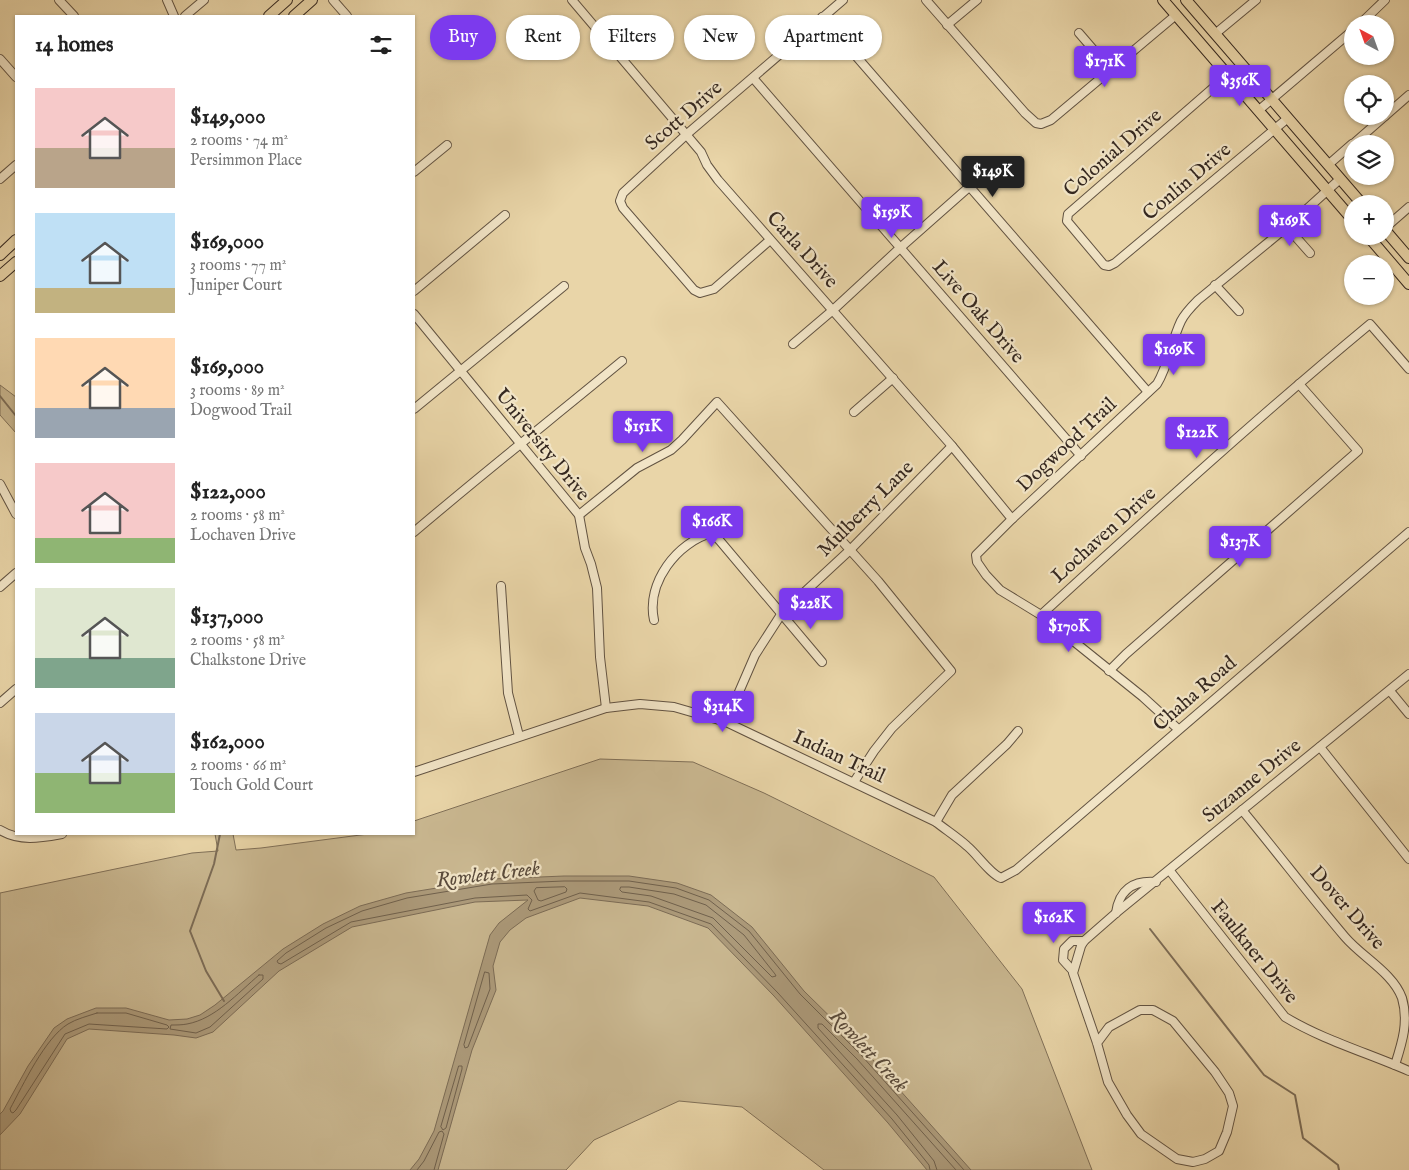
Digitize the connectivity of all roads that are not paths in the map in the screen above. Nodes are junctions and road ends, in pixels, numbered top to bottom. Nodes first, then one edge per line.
1 (60, 0) edge
2 (167, 0) edge
3 (204, 0) edge
4 (287, 0) edge
5 (312, 0) edge
6 (333, 0) edge
7 (572, 0) edge
8 (842, 0) edge
9 (926, 0) edge
10 (977, 0) edge
11 (1163, 0) edge
12 (1186, 0) edge
13 (1256, 0) edge
14 (1385, 0) edge
15 (73, 15) edge
16 (174, 15) edge
17 (186, 15) edge
18 (270, 15) edge
19 (295, 15) edge
20 (346, 15) edge
21 (824, 15) edge
22 (1176, 15) junction
23 (1369, 15) edge
24 (947, 25) junction
25 (1079, 33) dead end
26 (1215, 34) junction
27 (1344, 38) edge
28 (0, 59) edge
29 (773, 60) edge
30 (859, 60) edge
31 (1110, 69) junction
32 (1228, 75) junction
33 (15, 77) edge
34 (753, 78) junction
35 (1409, 95) edge
36 (1271, 99) junction
37 (1394, 108) edge
38 (1259, 110) junction
39 (1288, 118) junction
40 (1375, 125) edge
41 (1276, 129) junction
42 (687, 134) junction
43 (1363, 135) edge
44 (447, 145) dead end
45 (1344, 151) edge
46 (1328, 164) junction
47 (15, 166) edge
48 (415, 171) edge
49 (0, 179) edge
50 (1340, 179) junction
51 (969, 187) junction
52 (1328, 190) junction
53 (1354, 195) edge
54 (1409, 207) edge
55 (1344, 209) edge
56 (506, 215) dead end
57 (1394, 221) edge
58 (1287, 227) junction
59 (770, 240) junction
60 (1394, 240) edge
61 (15, 241) edge
62 (1376, 245) edge
63 (900, 248) junction
64 (1310, 253) dead end
65 (0, 255) edge
66 (1409, 258) edge
67 (15, 263) edge
68 (1104, 265) joint
69 (0, 276) edge
70 (1215, 284) junction
71 (1409, 284) edge
72 (564, 286) dead end
73 (415, 290) edge
74 (833, 310) junction
75 (1239, 311) dead end
76 (415, 315) edge
77 (792, 344) dead end
78 (622, 361) dead end
79 (1409, 369) edge
80 (461, 371) junction
81 (893, 378) junction
82 (1299, 384) junction
83 (1148, 392) junction
84 (415, 408) edge
85 (854, 412) dead end
86 (521, 445) junction
87 (952, 446) junction
88 (1081, 456) junction
89 (0, 484) edge
90 (15, 512) edge
91 (579, 515) junction
92 (1012, 519) junction
93 (415, 531) edge
94 (1409, 532) edge
95 (850, 550) junction
96 (15, 574) edge
97 (501, 586) dead end
98 (0, 587) edge
99 (782, 613) junction
100 (1041, 615) junction
101 (654, 620) dead end
102 (822, 662) dead end
103 (1109, 672) junction
104 (1409, 674) edge
105 (15, 690) edge
106 (1390, 691) junction
107 (0, 703) edge
108 (606, 708) junction
109 (1409, 714) edge
110 (726, 722) junction
111 (1178, 730) junction
112 (1018, 731) dead end
113 (519, 736) junction
114 (1320, 747) junction
115 (415, 772) edge
116 (854, 782) junction
117 (1242, 810) junction
118 (936, 822) junction
119 (0, 830) edge
120 (56, 835) edge
121 (1409, 859) edge
122 (1170, 871) junction
123 (1001, 878) joint
124 (1156, 882) junction
125 (1116, 913) junction
126 (1084, 940) junction
127 (1072, 970) junction
128 (1405, 995) edge
129 (1097, 1043) junction
130 (1395, 1065) junction
131 (1409, 1071) edge

1 - 15 street
2 - 16 street
3 - 17 street
4 - 18 main road
5 - 19 main road
6 - 20 street
7 - 42 street, Carla Drive
8 - 21 street, Scott Drive
9 - 24 street
10 - 24 street
11 - 22 main road
12 - 26 main road
13 - 26 street
14 - 23 street
22 - 31 street
22 - 32 main road
24 - 31 street
25 - 31 street
26 - 36 main road
27 - 36 street
28 - 33 street
29 - 34 street, Scott Drive
30 - 51 street
32 - 38 main road
32 - 68 street, Colonial Drive
34 - 42 street, Scott Drive
34 - 63 street, Live Oak Drive
35 - 37 street
36 - 38 street
36 - 39 main road
38 - 41 main road
39 - 41 street, Conlin Drive
39 - 46 main road
40 - 43 street
41 - 52 main road
41 - 68 street, Conlin Drive
42 - 59 street, Carla Drive
42 - 59 street, Scott Drive
44 - 48 street
45 - 46 street
46 - 50 main road
47 - 49 street
50 - 52 street, Dogwood Trail
50 - 53 main road
51 - 63 street
51 - 83 street
52 - 55 main road
52 - 58 street, Dogwood Trail
54 - 57 street
56 - 73 street
58 - 64 street
58 - 70 street, Dogwood Trail
59 - 74 street, Carla Drive
60 - 66 main road
61 - 65 main road
62 - 71 main road
63 - 74 street
63 - 88 street, Live Oak Drive
67 - 69 main road
70 - 75 street
70 - 83 street, Dogwood Trail
72 - 80 street
74 - 77 street
74 - 81 street, Carla Drive
76 - 80 street, University Drive
78 - 86 street
79 - 82 street, Lochaven Drive
80 - 84 street
80 - 86 street, University Drive
81 - 85 street
81 - 87 street, Carla Drive
82 - 100 street, Lochaven Drive
82 - 103 street
83 - 88 street, Dogwood Trail
86 - 91 street, University Drive
86 - 93 street
87 - 92 street, Carla Drive
87 - 95 street, Mulberry Lane
88 - 92 street, Dogwood Trail
89 - 90 street
91 - 95 street
91 - 108 street, University Drive
92 - 100 street, Dogwood Trail
94 - 111 street, Chaha Road
95 - 99 street, Mulberry Lane
95 - 116 street
96 - 98 street
97 - 113 street
99 - 101 street
99 - 102 street
99 - 110 street, Mulberry Lane
100 - 103 street
103 - 111 street
104 - 106 street, Suzanne Drive
105 - 107 street
106 - 109 street
106 - 114 street, Suzanne Drive
108 - 110 street, Indian Trail
108 - 113 street, Indian Trail
110 - 116 street, Indian Trail
111 - 123 street, Chaha Road
112 - 118 street
113 - 115 street, Indian Trail
114 - 117 street, Suzanne Drive
114 - 121 street
116 - 118 street, Indian Trail
117 - 122 street, Suzanne Drive
117 - 128 street, Dover Drive
118 - 123 street, Indian Trail
119 - 120 street
122 - 124 street, Suzanne Drive
122 - 130 street, Faulkner Drive
124 - 125 street, Suzanne Drive
124 - 125 street
125 - 126 street, Suzanne Drive
126 - 127 street
126 - 127 street, Suzanne Drive
127 - 129 street, Suzanne Drive
128 - 130 street, Dover Drive
129 - 129 street
130 - 131 street, Faulkner Drive

